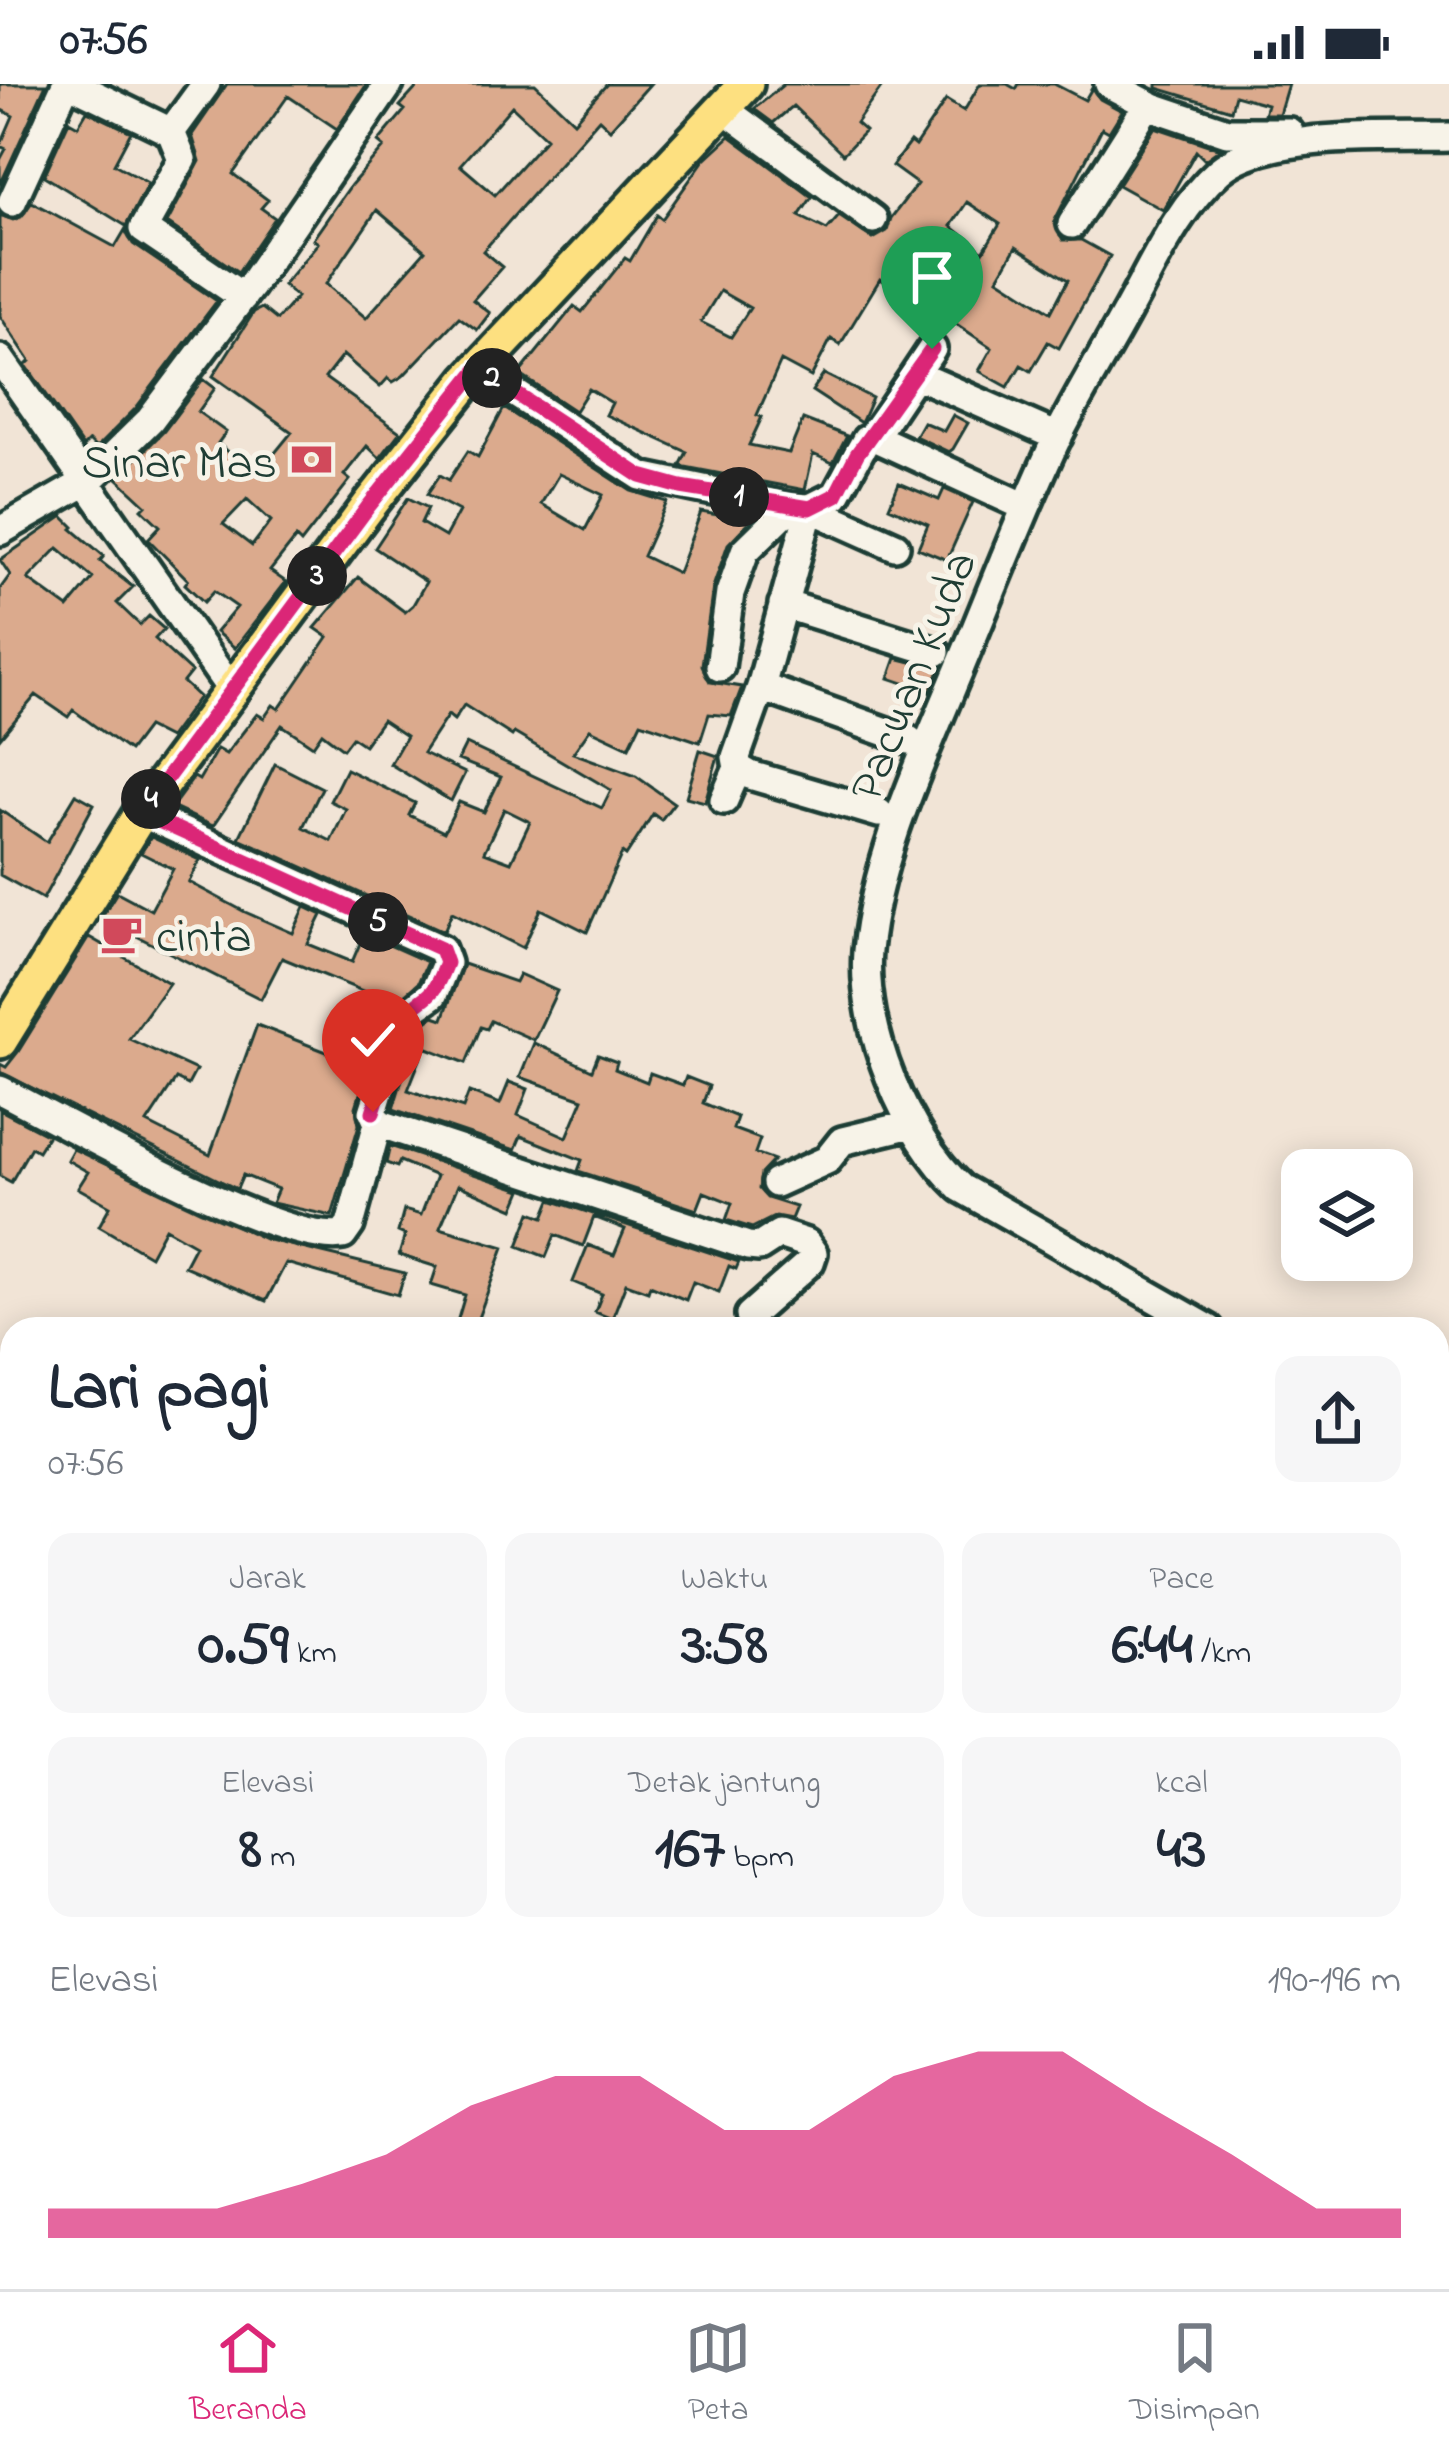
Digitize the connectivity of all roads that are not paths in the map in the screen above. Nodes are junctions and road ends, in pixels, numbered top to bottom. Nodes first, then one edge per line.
1 (69, 84) edge
2 (206, 84) edge
3 (388, 84) edge
4 (1109, 84) edge
5 (735, 97) edge
6 (1148, 97) edge
7 (1449, 125) edge
8 (171, 132) junction
9 (1449, 137) edge
10 (11, 202) dead end
11 (873, 219) dead end
12 (1072, 224) dead end
13 (243, 297) junction
14 (932, 349) dead end
15 (0, 359) edge
16 (478, 369) junction
17 (917, 375) junction
18 (1058, 436) junction
19 (872, 439) junction
20 (88, 480) junction
21 (1026, 507) junction
22 (800, 508) junction
23 (0, 532) edge
24 (895, 546) dead end
25 (783, 604) junction
26 (936, 652) dead end
27 (720, 668) dead end
28 (760, 687) junction
29 (230, 688) junction
30 (909, 740) dead end
31 (738, 768) junction
32 (724, 800) dead end
33 (141, 813) junction
34 (879, 813) dead end
35 (1, 1032) edge
36 (0, 1090) edge
37 (378, 1123) junction
38 (908, 1125) junction
39 (776, 1183) dead end
40 (750, 1317) edge
41 (1188, 1317) edge

1 - 8 street
1 - 10 street
2 - 8 street
3 - 13 street
4 - 6 street
5 - 11 street
5 - 16 main road
6 - 7 street
6 - 12 street
8 - 13 street
9 - 18 street, Pacuan Kuda
13 - 20 street
14 - 17 street
15 - 20 street
16 - 22 street
16 - 29 main road
17 - 18 street
17 - 19 street
18 - 21 street, Pacuan Kuda
19 - 21 street
19 - 22 street
20 - 23 street
20 - 29 street
21 - 38 street, Pacuan Kuda
22 - 24 street
22 - 25 street
22 - 27 street
25 - 26 street
25 - 28 street
28 - 30 street
28 - 31 street
29 - 33 main road
31 - 32 street
31 - 34 street
33 - 35 main road
33 - 37 street
36 - 37 street
37 - 40 street
38 - 39 street
38 - 41 street, Pacuan Kuda

